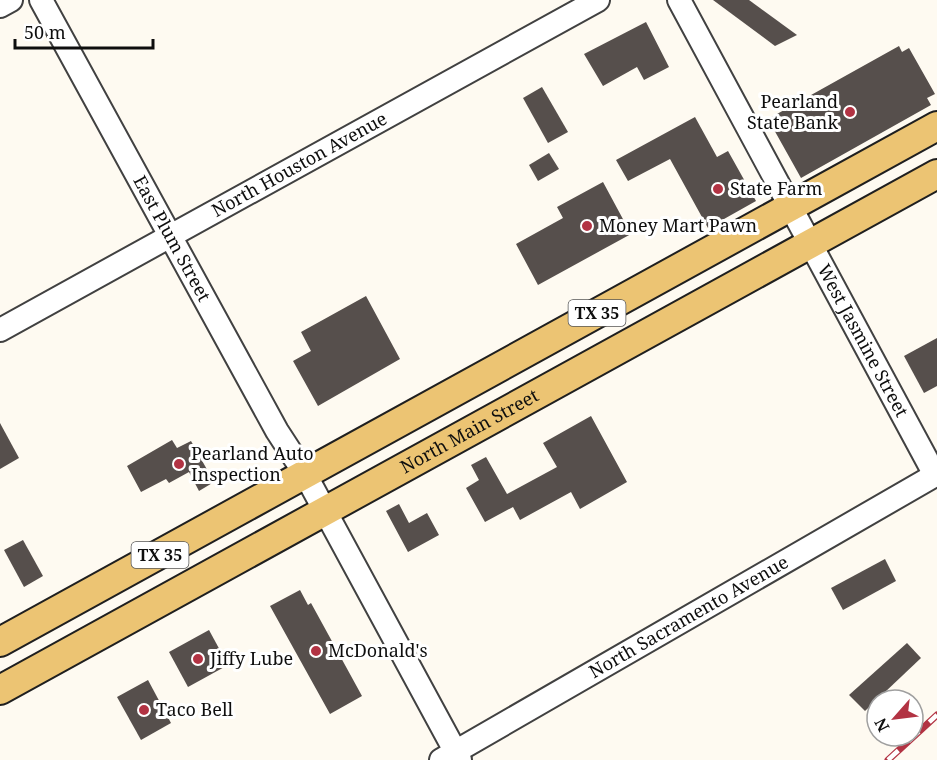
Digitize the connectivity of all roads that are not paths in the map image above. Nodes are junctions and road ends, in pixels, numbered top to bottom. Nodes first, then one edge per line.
1 (11, 0) edge
2 (41, 0) edge
3 (598, 0) edge
4 (679, 0) edge
5 (0, 6) edge
6 (937, 126) edge
7 (937, 174) edge
8 (791, 207) junction
9 (172, 237) junction
10 (811, 243) junction
11 (0, 330) edge
12 (305, 474) junction
13 (936, 474) edge
14 (325, 511) junction
15 (0, 642) edge
16 (0, 690) edge
17 (452, 758) edge

1 - 5 street
2 - 9 street, East Plum Street
3 - 9 street, North Houston Avenue
4 - 8 street, West Jasmine Street
6 - 8 main road, TX 35
7 - 10 main road, North Main Street / TX 35
8 - 10 street, West Jasmine Street
8 - 12 main road, TX 35
9 - 11 street, North Houston Avenue
9 - 12 street, East Plum Street
10 - 13 street, West Jasmine Street
10 - 14 main road, North Main Street / TX 35
12 - 14 street, East Plum Street
12 - 15 main road, TX 35
13 - 17 street, North Sacramento Avenue
14 - 16 main road, North Main Street / TX 35
14 - 17 street, East Plum Street

